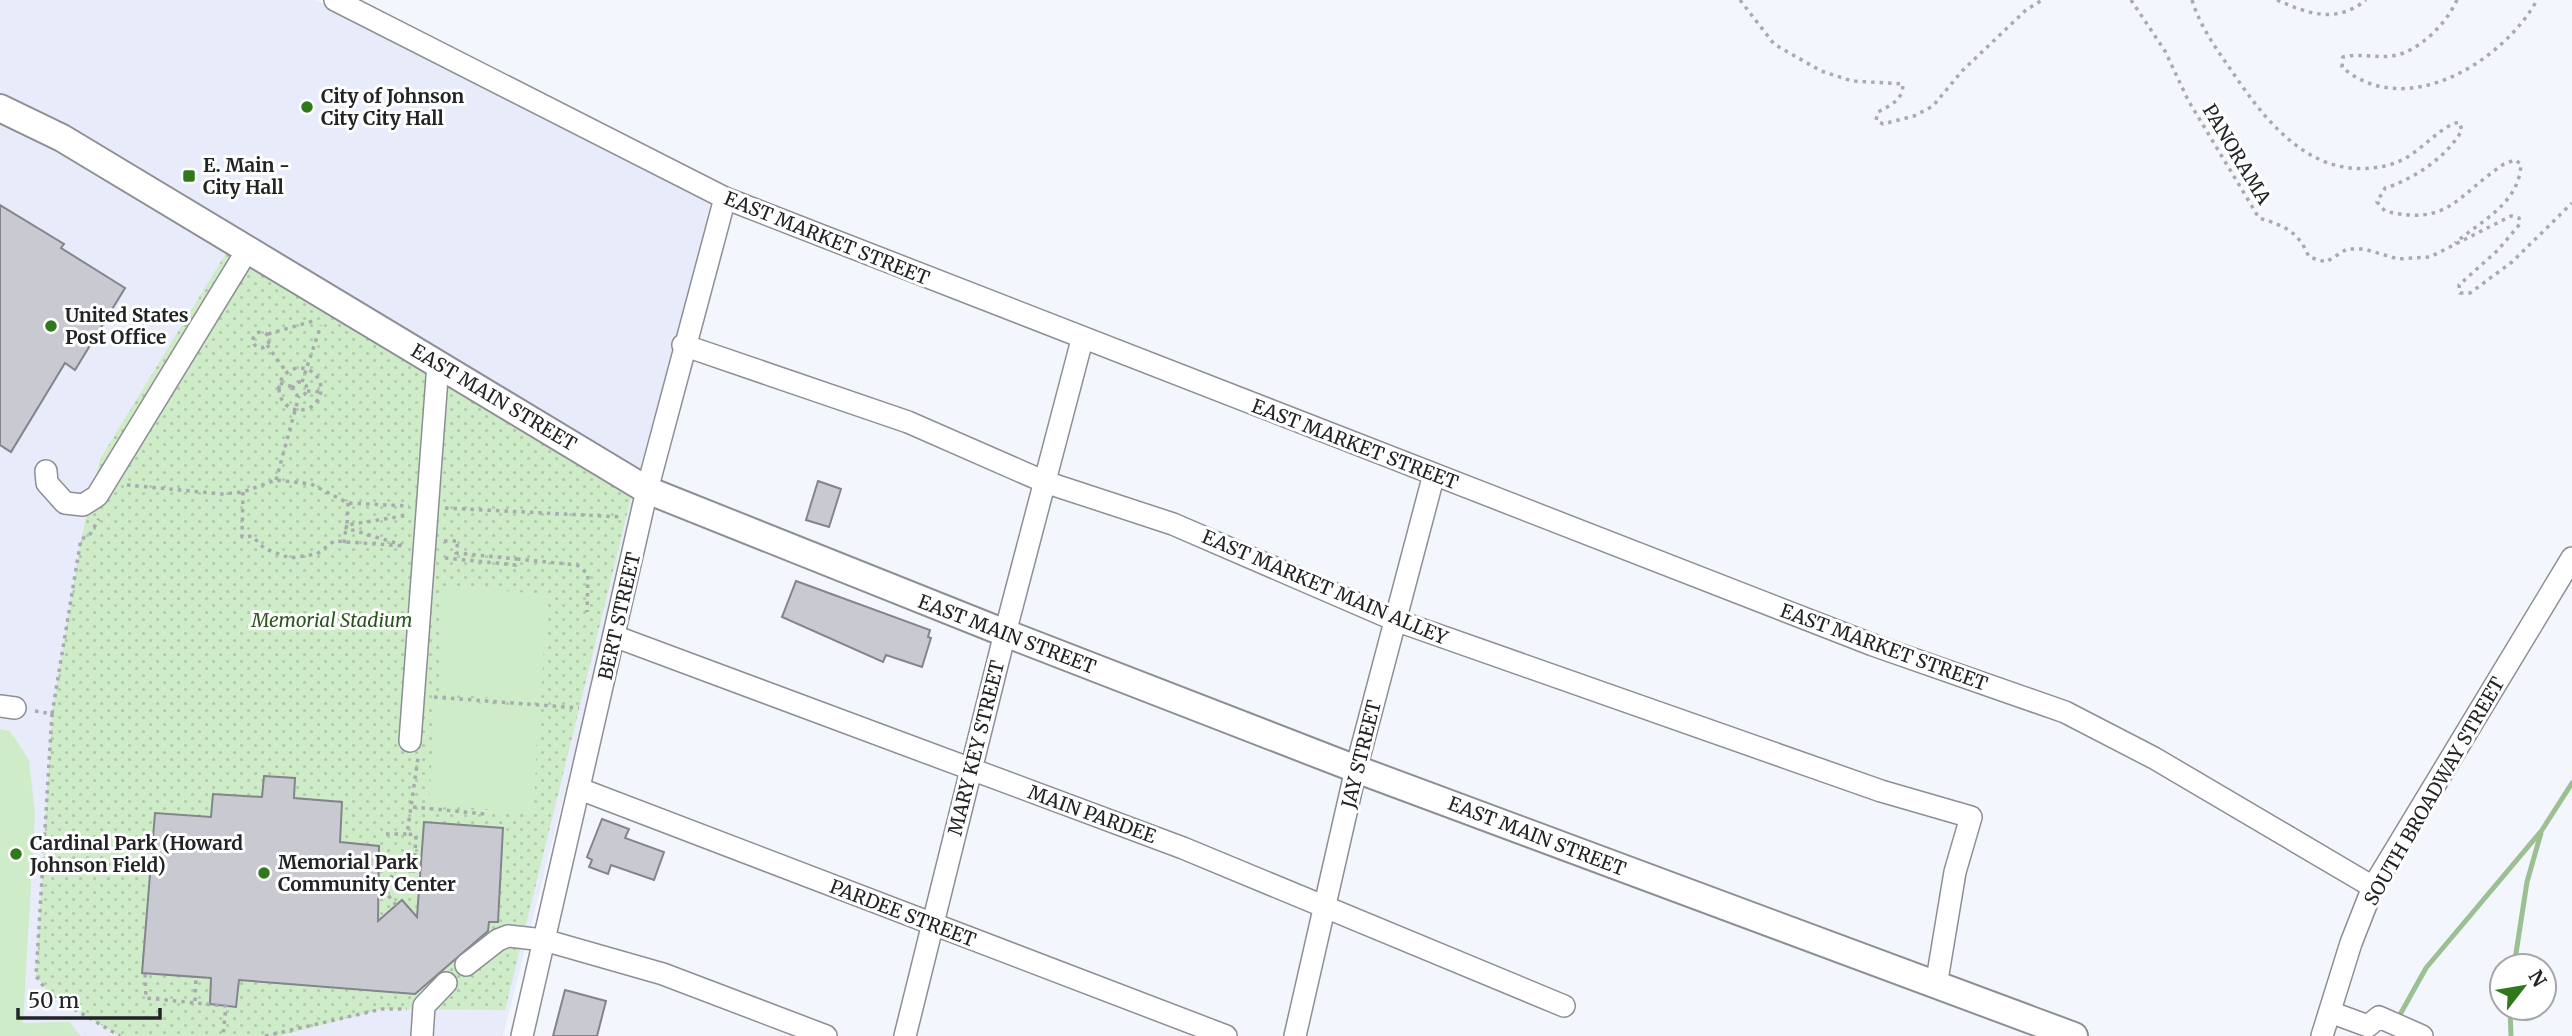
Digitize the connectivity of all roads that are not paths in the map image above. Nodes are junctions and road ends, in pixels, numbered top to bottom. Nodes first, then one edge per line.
1 (335, 0) edge
2 (0, 108) edge
3 (725, 198) junction
4 (248, 249) junction
5 (1082, 340) junction
6 (684, 345) junction
7 (438, 364) junction
8 (46, 471) dead end
9 (1434, 474) junction
10 (1045, 482) junction
11 (647, 490) junction
12 (2572, 558) edge
13 (1395, 620) junction
14 (1005, 634) junction
15 (614, 636) junction
16 (410, 741) dead end
17 (1356, 769) junction
18 (971, 771) junction
19 (580, 789) junction
20 (2373, 887) junction
21 (1324, 908) junction
22 (932, 924) junction
23 (544, 940) junction
24 (466, 965) dead end
25 (446, 983) dead end
26 (1936, 986) junction
27 (1564, 1006) dead end
28 (2330, 1012) junction
29 (2369, 1031) edge
30 (409, 1036) edge
31 (420, 1036) edge
32 (522, 1036) edge
33 (826, 1036) edge
34 (905, 1036) edge
35 (1226, 1036) edge
36 (1295, 1036) edge
37 (2074, 1036) edge
38 (2322, 1036) edge
39 (2422, 1036) edge

1 - 3 street, EAST MARKET STREET
2 - 4 main road, EAST MAIN STREET
3 - 5 street, EAST MARKET STREET
3 - 6 street, BERT STREET
4 - 7 main road, EAST MAIN STREET
4 - 8 street
5 - 9 street, EAST MARKET STREET
5 - 10 street, MARY KEY STREET
6 - 10 street, EAST MARKET MAIN ALLEY
6 - 11 street, BERT STREET
7 - 11 main road, EAST MAIN STREET
7 - 16 street
9 - 13 street, JAY STREET
9 - 20 street, EAST MARKET STREET
10 - 13 street, EAST MARKET MAIN ALLEY
10 - 14 street, MARY KEY STREET
11 - 14 main road, EAST MAIN STREET
11 - 15 street, BERT STREET
12 - 20 street, SOUTH BROADWAY STREET
13 - 17 street, JAY STREET
13 - 26 street, EAST MARKET MAIN ALLEY
14 - 17 main road, EAST MAIN STREET
14 - 18 street, MARY KEY STREET
15 - 18 street, MAIN PARDEE
15 - 19 street, BERT STREET
17 - 21 street, JAY STREET
17 - 26 main road, EAST MAIN STREET
18 - 21 street, MAIN PARDEE
18 - 22 street, MARY KEY STREET
19 - 22 street, PARDEE STREET
19 - 23 street, BERT STREET
20 - 28 street, SOUTH BROADWAY STREET
21 - 27 street, MAIN PARDEE
21 - 36 street, JAY STREET
22 - 34 street, MARY KEY STREET
22 - 35 street, PARDEE STREET
23 - 24 street
23 - 32 street, BERT STREET
23 - 33 street
25 - 31 street
26 - 37 main road, EAST MAIN STREET
28 - 29 street
28 - 38 street, SOUTH BROADWAY STREET
29 - 39 street
30 - 31 street

